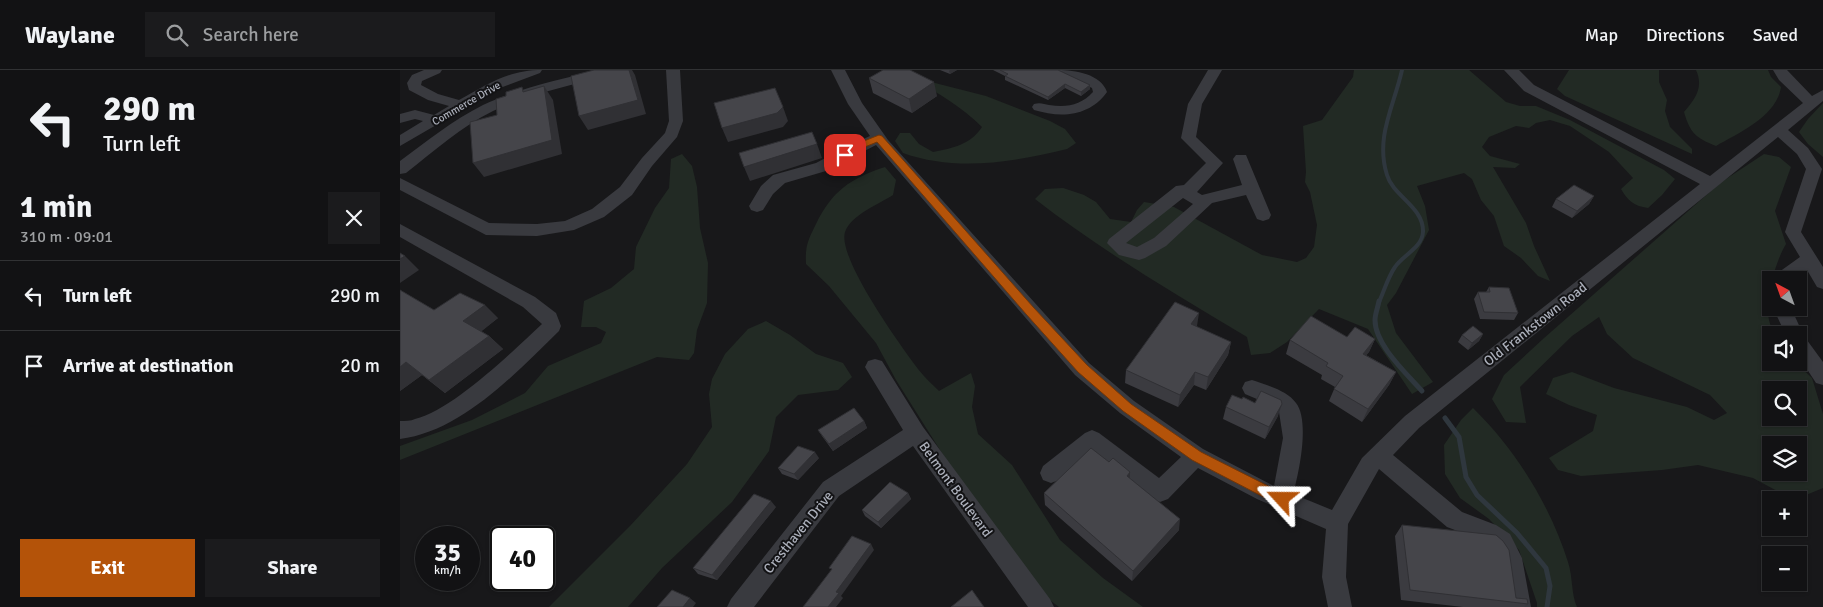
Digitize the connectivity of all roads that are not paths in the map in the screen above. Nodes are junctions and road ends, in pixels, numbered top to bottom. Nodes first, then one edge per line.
1 (435, 70) edge
2 (535, 70) edge
3 (613, 70) edge
4 (673, 70) edge
5 (838, 70) edge
6 (1065, 70) edge
7 (1215, 70) edge
8 (1517, 72) edge
9 (1784, 72) edge
10 (584, 74) edge
11 (1818, 99) edge
12 (400, 104) edge
13 (460, 105) junction
14 (1039, 108) dead end
15 (406, 117) edge
16 (435, 120) junction
17 (1778, 129) junction
18 (879, 138) junction
19 (400, 141) edge
20 (1240, 159) dead end
21 (400, 169) edge
22 (400, 183) edge
23 (1712, 184) junction
24 (1251, 188) junction
25 (757, 206) dead end
26 (1263, 215) dead end
27 (400, 230) edge
28 (1813, 260) edge
29 (1795, 271) edge
30 (1823, 282) edge
31 (1807, 354) edge
32 (875, 367) dead end
33 (1823, 377) edge
34 (1252, 388) dead end
35 (400, 430) edge
36 (916, 433) junction
37 (1196, 456) junction
38 (1378, 456) junction
39 (1051, 473) dead end
40 (1282, 499) junction
41 (1337, 523) junction
42 (739, 607) edge
43 (1042, 607) edge
44 (1340, 607) edge
45 (1519, 607) edge

1 - 13 street
2 - 13 street, Commerce Drive
3 - 10 street
4 - 22 street
5 - 18 street
6 - 14 street
7 - 24 street
8 - 23 street
9 - 11 street
10 - 21 street
11 - 17 street, Old Frankstown Road
12 - 15 street
13 - 16 street, Commerce Drive
15 - 16 street
16 - 19 street, Commerce Drive
17 - 23 street, Old Frankstown Road
17 - 28 street
18 - 25 street
18 - 37 street
20 - 24 street
23 - 38 street, Old Frankstown Road
24 - 26 street
27 - 35 street
28 - 29 street
28 - 30 street
31 - 33 street
32 - 36 street, Belmont Boulevard
34 - 40 street
36 - 42 street, Cresthaven Drive
36 - 43 street, Belmont Boulevard
37 - 39 street
37 - 40 street
38 - 41 street, Old Frankstown Road
38 - 45 street
40 - 41 street
41 - 44 street, Old Frankstown Road

